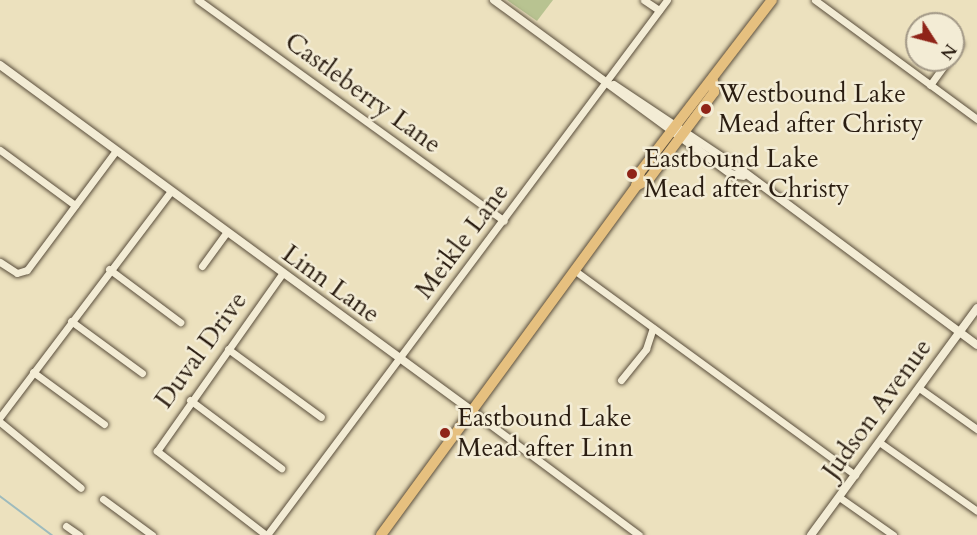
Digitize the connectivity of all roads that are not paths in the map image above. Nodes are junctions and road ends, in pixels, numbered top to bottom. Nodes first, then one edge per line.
1 (198, 0) edge
2 (494, 0) edge
3 (644, 0) edge
4 (667, 0) edge
5 (772, 0) edge
6 (815, 0) edge
7 (659, 10) junction
8 (0, 65) edge
9 (939, 72) edge
10 (610, 82) junction
11 (930, 85) junction
12 (977, 119) edge
13 (678, 131) junction
14 (0, 150) edge
15 (115, 152) junction
16 (170, 192) junction
17 (75, 205) junction
18 (504, 220) junction
19 (226, 233) junction
20 (0, 262) edge
21 (202, 266) dead end
22 (109, 269) junction
23 (574, 270) junction
24 (282, 274) junction
25 (977, 308) edge
26 (71, 321) junction
27 (180, 322) dead end
28 (653, 328) junction
29 (959, 332) junction
30 (977, 345) edge
31 (228, 349) junction
32 (399, 358) junction
33 (33, 372) junction
34 (142, 373) dead end
35 (621, 380) dead end
36 (919, 388) junction
37 (190, 400) junction
38 (472, 411) junction
39 (0, 417) edge
40 (321, 417) dead end
41 (0, 422) edge
42 (104, 424) dead end
43 (977, 429) edge
44 (879, 442) junction
45 (281, 468) dead end
46 (855, 475) junction
47 (81, 488) dead end
48 (839, 497) junction
49 (103, 499) dead end
50 (977, 511) edge
51 (66, 526) dead end
52 (79, 535) edge
53 (152, 535) edge
54 (267, 535) edge
55 (381, 535) edge
56 (639, 535) edge
57 (811, 535) edge
58 (893, 535) edge

1 - 18 street, Castleberry Lane
2 - 10 street
3 - 7 street
4 - 7 street, Meikle Lane
5 - 13 main road
6 - 11 street
7 - 10 street, Meikle Lane
8 - 15 street, Linn Lane
9 - 11 street
10 - 13 street
10 - 18 street, Meikle Lane
11 - 12 street
13 - 23 main road
13 - 29 street
14 - 17 street
15 - 16 street, Linn Lane
15 - 17 street
16 - 19 street, Linn Lane
16 - 22 street
17 - 20 street
18 - 32 street, Meikle Lane
19 - 21 street
19 - 24 street, Linn Lane
22 - 26 street
22 - 27 street
23 - 28 street
23 - 38 main road
24 - 31 street, Duval Drive
24 - 32 street, Linn Lane
25 - 29 street, Judson Avenue
26 - 33 street
26 - 34 street
28 - 35 street
28 - 46 street
29 - 30 street
29 - 36 street, Judson Avenue
31 - 37 street, Duval Drive
31 - 40 street
32 - 38 street, Linn Lane
32 - 54 street, Meikle Lane
33 - 39 street
33 - 42 street
36 - 43 street
36 - 44 street, Judson Avenue
37 - 45 street
37 - 54 street, Duval Drive
38 - 55 main road
38 - 56 street, Linn Lane
41 - 47 street
44 - 46 street, Judson Avenue
44 - 50 street
46 - 48 street, Judson Avenue
48 - 57 street, Judson Avenue
48 - 58 street
49 - 53 street
51 - 52 street

